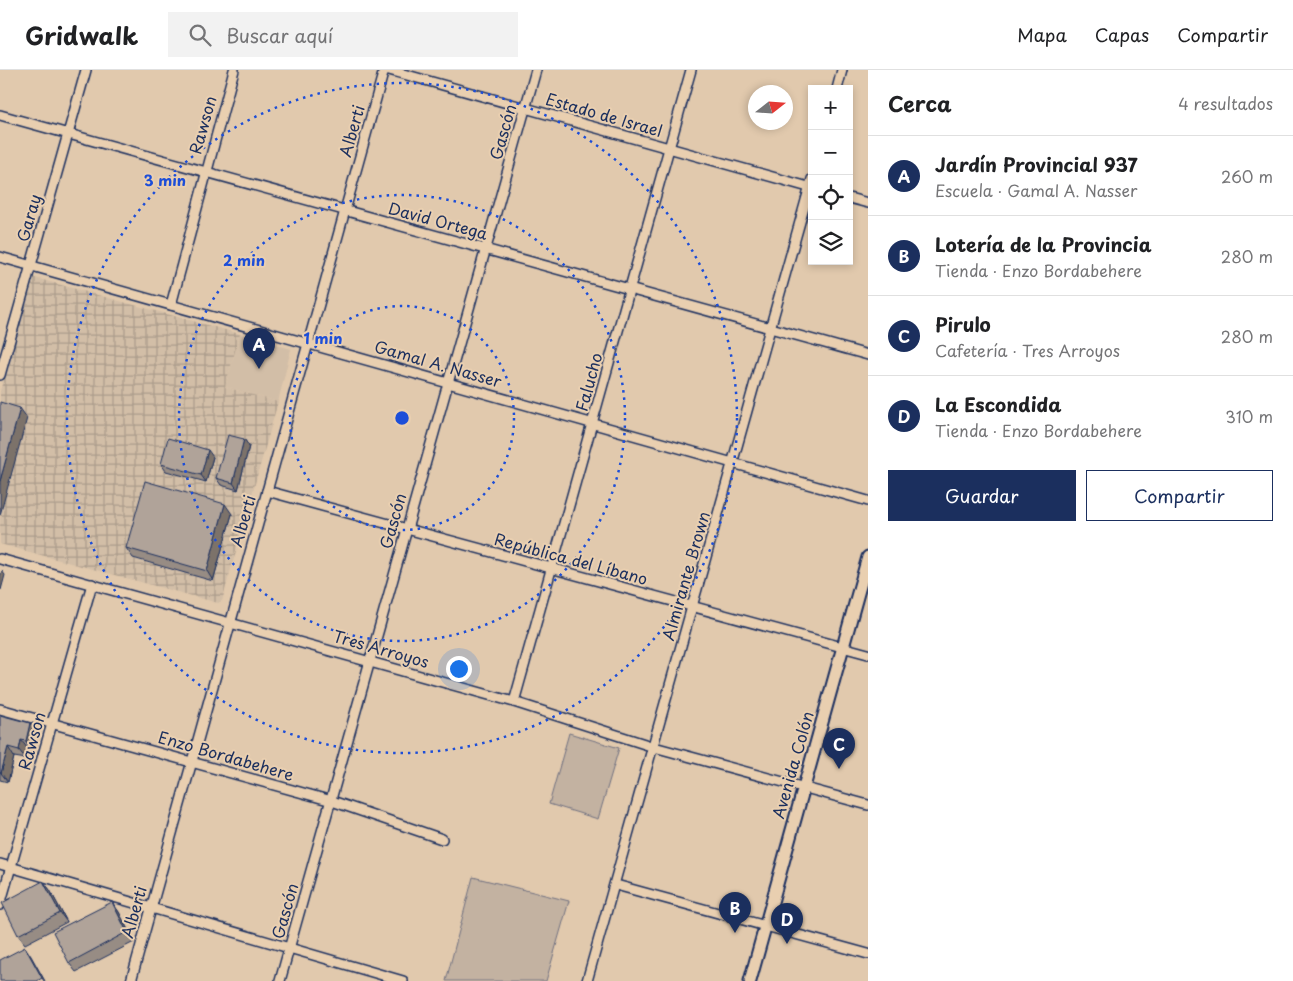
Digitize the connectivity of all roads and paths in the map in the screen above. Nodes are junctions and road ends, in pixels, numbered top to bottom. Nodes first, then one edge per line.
1 (86, 70) edge
2 (234, 70) edge
3 (384, 70) edge
4 (389, 70) edge
5 (536, 70) edge
6 (691, 70) edge
7 (842, 70) edge
8 (838, 85) edge
9 (525, 108) junction
10 (0, 115) edge
11 (68, 134) junction
12 (669, 148) junction
13 (205, 172) junction
14 (808, 184) edge
15 (808, 195) edge
16 (853, 199) edge
17 (868, 203) edge
18 (345, 211) junction
19 (485, 249) junction
20 (0, 257) edge
21 (31, 265) junction
22 (630, 290) junction
23 (171, 305) junction
24 (770, 328) junction
25 (308, 343) junction
26 (868, 355) edge
27 (0, 374) edge
28 (448, 382) junction
29 (594, 423) junction
30 (733, 462) junction
31 (267, 491) junction
32 (868, 501) edge
33 (406, 529) junction
34 (868, 557) edge
35 (0, 559) edge
36 (553, 570) junction
37 (92, 584) junction
38 (693, 608) junction
39 (230, 623) junction
40 (843, 647) junction
41 (868, 654) edge
42 (369, 662) junction
43 (514, 702) junction
44 (0, 709) edge
45 (53, 723) junction
46 (654, 746) junction
47 (192, 762) junction
48 (804, 787) junction
49 (332, 802) junction
50 (868, 806) edge
51 (442, 839) dead end
52 (0, 864) edge
53 (12, 867) junction
54 (616, 884) junction
55 (0, 905) edge
56 (150, 910) junction
57 (765, 926) junction
58 (290, 948) junction
59 (868, 954) edge
60 (131, 981) edge
61 (280, 981) edge
62 (403, 981) edge
63 (587, 981) edge
64 (750, 981) edge

1 - 11 street, Garay
2 - 13 street, Rawson
3 - 18 street, Alberti
4 - 9 street, Estado de Israel
5 - 9 street, Gascón
6 - 12 street, Falucho
7 - 8 street
9 - 12 street, Estado de Israel
9 - 19 street, Gascón
10 - 11 street, David Ortega
11 - 13 street, David Ortega
11 - 21 street, Garay
12 - 14 street, Estado de Israel
12 - 22 street, Falucho
13 - 18 street, David Ortega
13 - 23 street, Rawson
15 - 24 street, Almirante Brown
16 - 17 street
18 - 19 street, David Ortega
18 - 25 street, Alberti
19 - 22 street, David Ortega
19 - 28 street, Gascón
20 - 21 street, Gamal A. Nasser
21 - 23 street, Gamal A. Nasser
21 - 27 street, Garay
22 - 24 street, David Ortega
22 - 29 street, Falucho
23 - 25 street, Gamal A. Nasser
24 - 26 street, David Ortega
24 - 30 street, Almirante Brown
25 - 28 street, Gamal A. Nasser
25 - 31 street, Alberti
28 - 29 street, Gamal A. Nasser
28 - 33 street, Gascón
29 - 30 street, Gamal A. Nasser
29 - 36 street, Falucho
30 - 32 street, Gamal A. Nasser
30 - 38 street, Almirante Brown
31 - 33 street, República del Líbano
31 - 39 street, Alberti
33 - 36 street, República del Líbano
33 - 42 street, Gascón
34 - 40 main road, Avenida Colón
35 - 37 street, Tres Arroyos
36 - 38 street, República del Líbano
36 - 43 street, Falucho
37 - 39 street, Tres Arroyos
37 - 45 street, Rawson
38 - 40 street, República del Líbano
38 - 46 street, Almirante Brown
39 - 42 street, Tres Arroyos
39 - 47 street, Alberti
40 - 41 street, República del Líbano
40 - 48 main road, Avenida Colón
42 - 43 street, Tres Arroyos
42 - 49 street, Gascón
43 - 46 street, Tres Arroyos
44 - 45 street, Enzo Bordabehere
45 - 47 street, Enzo Bordabehere
45 - 53 street, Rawson
46 - 48 street, Tres Arroyos
46 - 54 street, Almirante Brown
47 - 49 street, Enzo Bordabehere
47 - 56 street, Alberti
48 - 50 street, Tres Arroyos
48 - 57 main road, Avenida Colón
49 - 51 street, Enzo Bordabehere
49 - 58 street, Gascón
52 - 53 street
53 - 55 street, Rawson
53 - 56 street
54 - 57 street
54 - 63 street, Almirante Brown
56 - 58 street
56 - 60 street, Alberti
57 - 59 street
57 - 64 main road, Avenida Colón
58 - 61 street, Gascón
58 - 62 street

